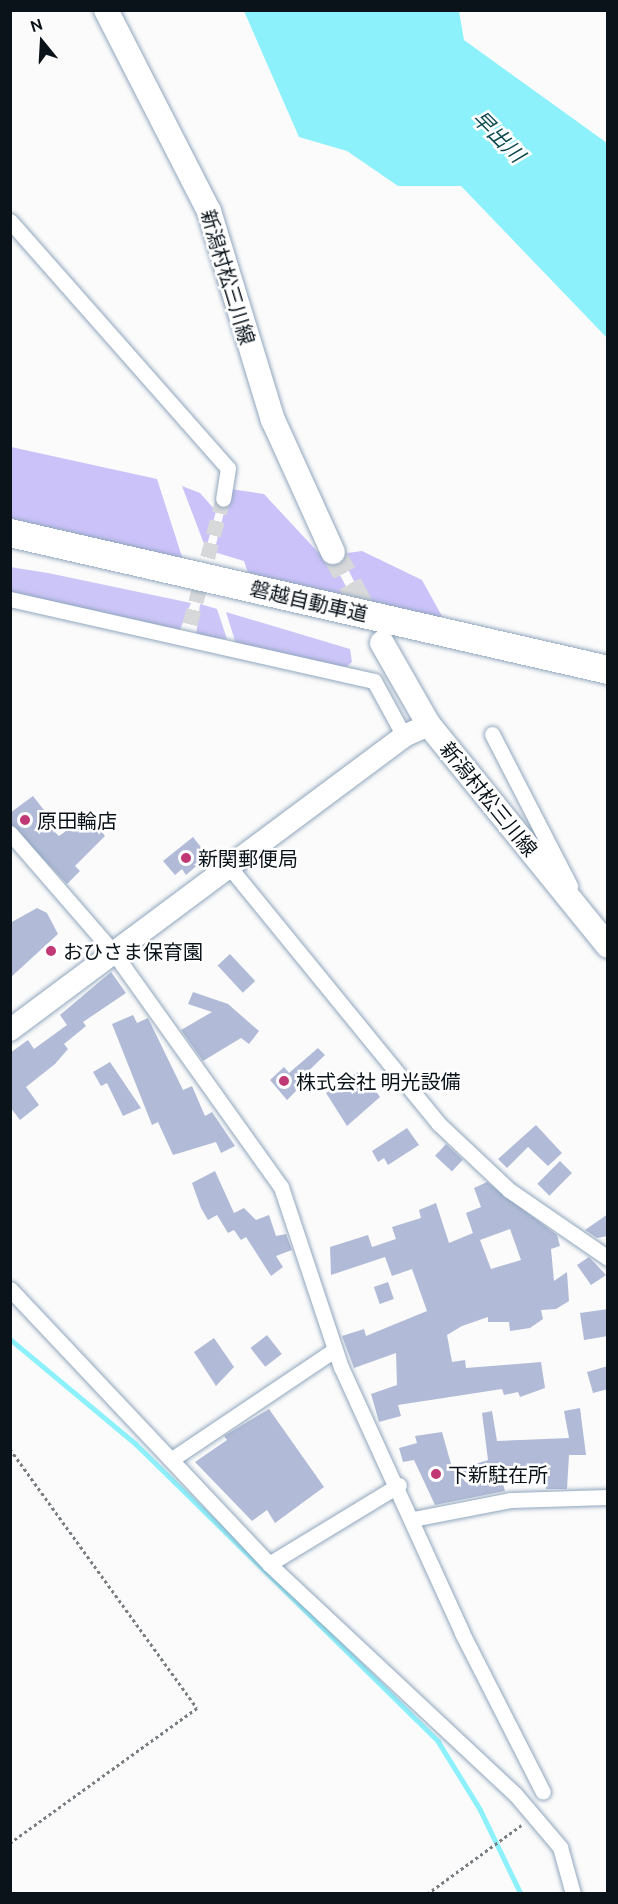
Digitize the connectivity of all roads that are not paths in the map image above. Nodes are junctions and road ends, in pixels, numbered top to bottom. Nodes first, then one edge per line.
1 (105, 10) edge
2 (10, 221) edge
3 (223, 499) tunnel mouth
4 (10, 533) edge
5 (333, 552) tunnel mouth
6 (10, 599) edge
7 (382, 644) tunnel mouth
8 (608, 670) edge
9 (429, 725) junction
10 (492, 734) dead end
11 (404, 736) junction
12 (10, 833) edge
13 (231, 869) junction
14 (579, 904) junction
15 (608, 946) edge
16 (114, 953) junction
17 (10, 1030) edge
18 (608, 1258) edge
19 (10, 1289) edge
20 (334, 1350) junction
21 (172, 1459) junction
22 (399, 1485) junction
23 (608, 1497) edge
24 (413, 1519) junction
25 (269, 1564) junction
26 (543, 1792) dead end
27 (573, 1893) edge

1 - 5 main road, 新潟村松三川線
2 - 3 street
4 - 8 highway, 磐越自動車道
6 - 11 street
7 - 9 main road, 新潟村松三川線
9 - 11 street
9 - 14 main road, 新潟村松三川線
10 - 14 street
11 - 13 street
12 - 16 street
13 - 16 street
13 - 18 street
14 - 15 main road, 新潟村松三川線
16 - 17 street
16 - 20 street
19 - 21 street
20 - 21 street
20 - 22 street
21 - 25 street
22 - 24 street
22 - 25 street
23 - 24 street
24 - 26 street
25 - 27 street

